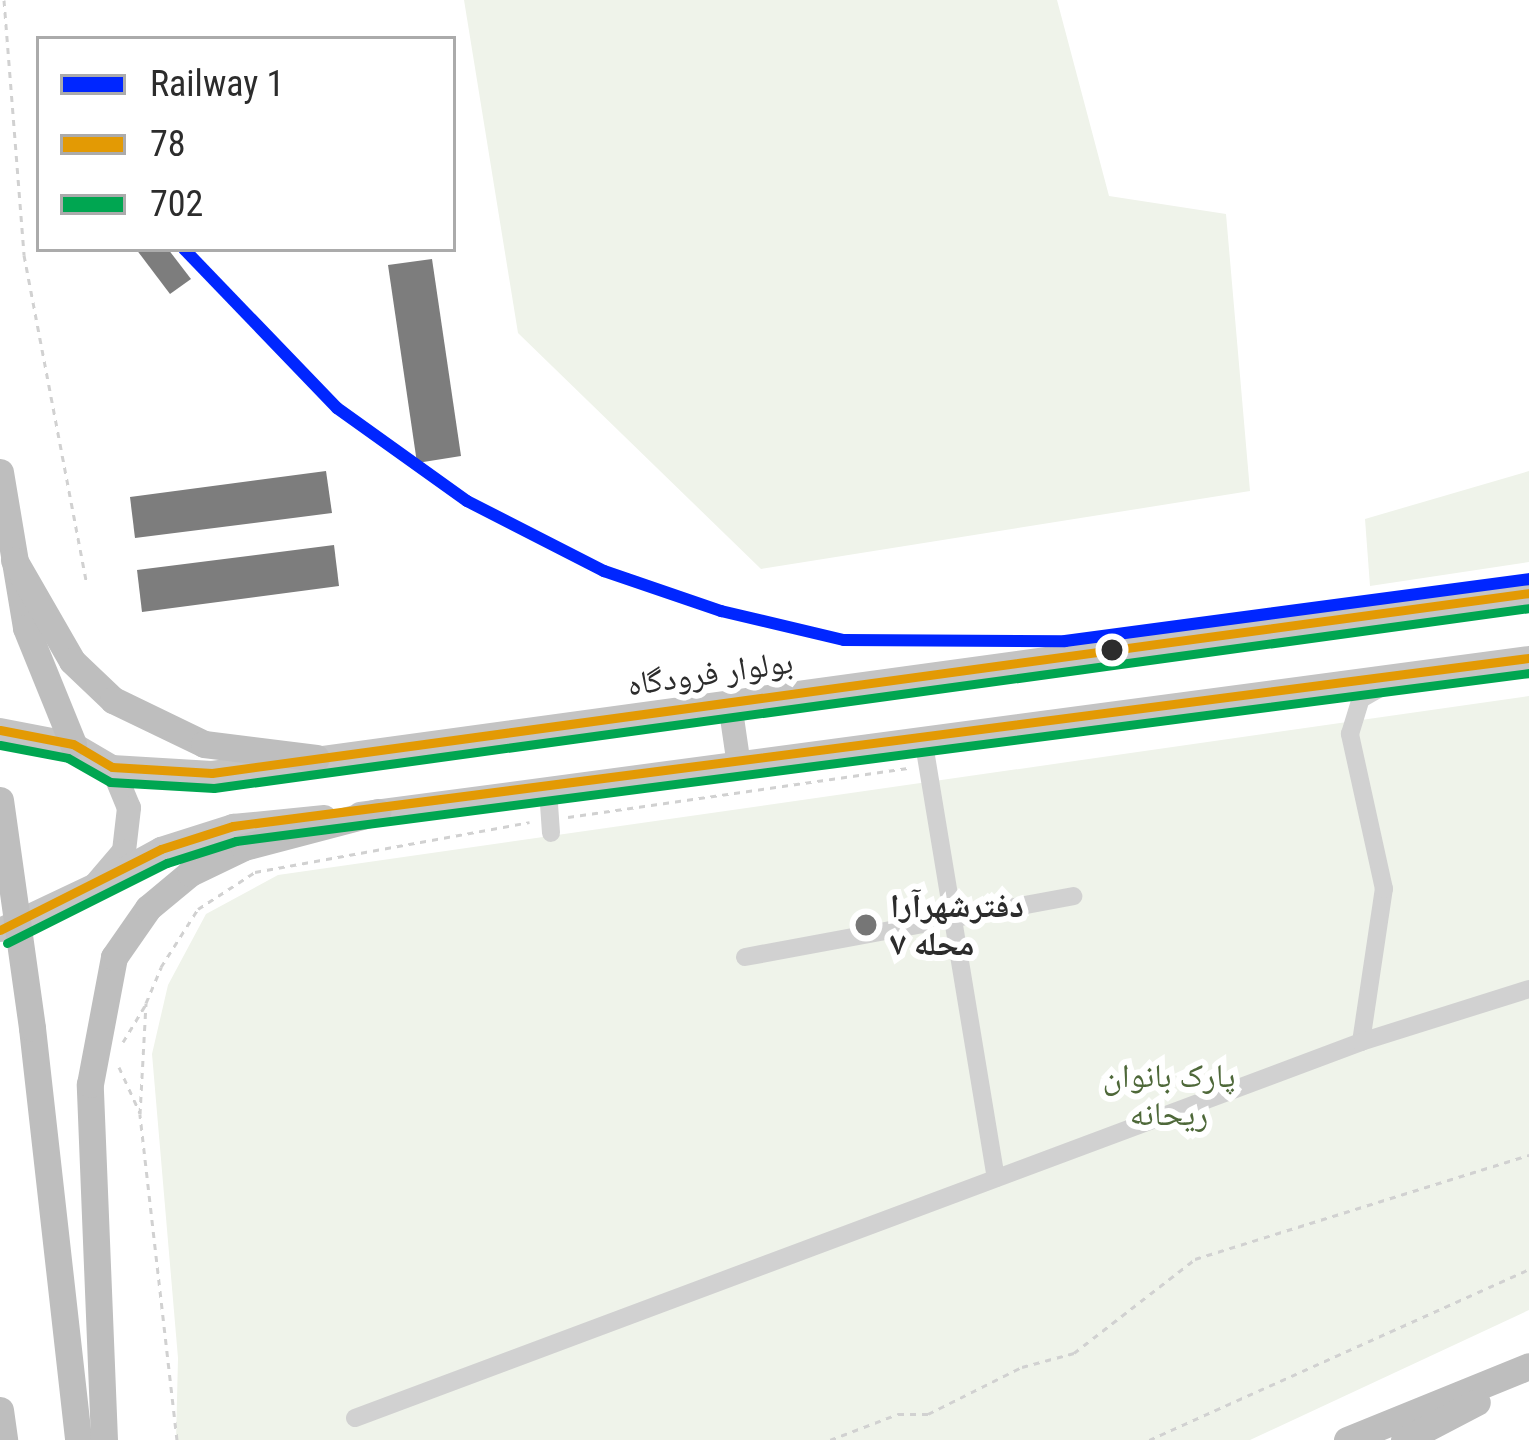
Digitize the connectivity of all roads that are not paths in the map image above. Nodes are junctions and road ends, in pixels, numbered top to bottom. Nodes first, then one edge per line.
1 (0, 472) edge
2 (14, 560) junction
3 (1529, 592) edge
4 (1529, 658) edge
5 (1398, 677) junction
6 (730, 704) junction
7 (0, 730) edge
8 (73, 744) junction
9 (927, 754) junction
10 (316, 758) junction
11 (739, 766) junction
12 (112, 767) junction
13 (548, 790) junction
14 (0, 800) edge
15 (376, 812) junction
16 (550, 826) road end
17 (94, 885) junction
18 (1073, 896) dead end
19 (954, 913) junction
20 (0, 931) edge
21 (745, 957) dead end
22 (1529, 988) edge
23 (1361, 1042) junction
24 (996, 1178) junction
25 (1529, 1366) edge
26 (1529, 1376) edge
27 (0, 1410) edge
28 (355, 1418) dead end
29 (4, 1440) edge
30 (79, 1440) edge
31 (104, 1440) edge
32 (1347, 1440) edge
33 (1404, 1440) edge

1 - 2 highway
2 - 8 highway
2 - 10 highway
3 - 6 main road, بولوار فرودگاه
4 - 5 main road
5 - 9 main road
5 - 23 street
6 - 10 main road, بولوار فرودگاه
6 - 11 main road
7 - 8 main road
8 - 12 main road
9 - 11 main road
9 - 19 street
10 - 12 main road, بولوار فرودگاه
11 - 13 main road
12 - 17 main road
13 - 15 main road
13 - 16 street
14 - 30 highway, bridge
15 - 17 main road
15 - 31 highway
17 - 20 main road
18 - 19 street
19 - 21 street
19 - 24 street
22 - 23 street
23 - 24 street
24 - 28 street
25 - 32 highway
26 - 33 highway
27 - 29 highway

